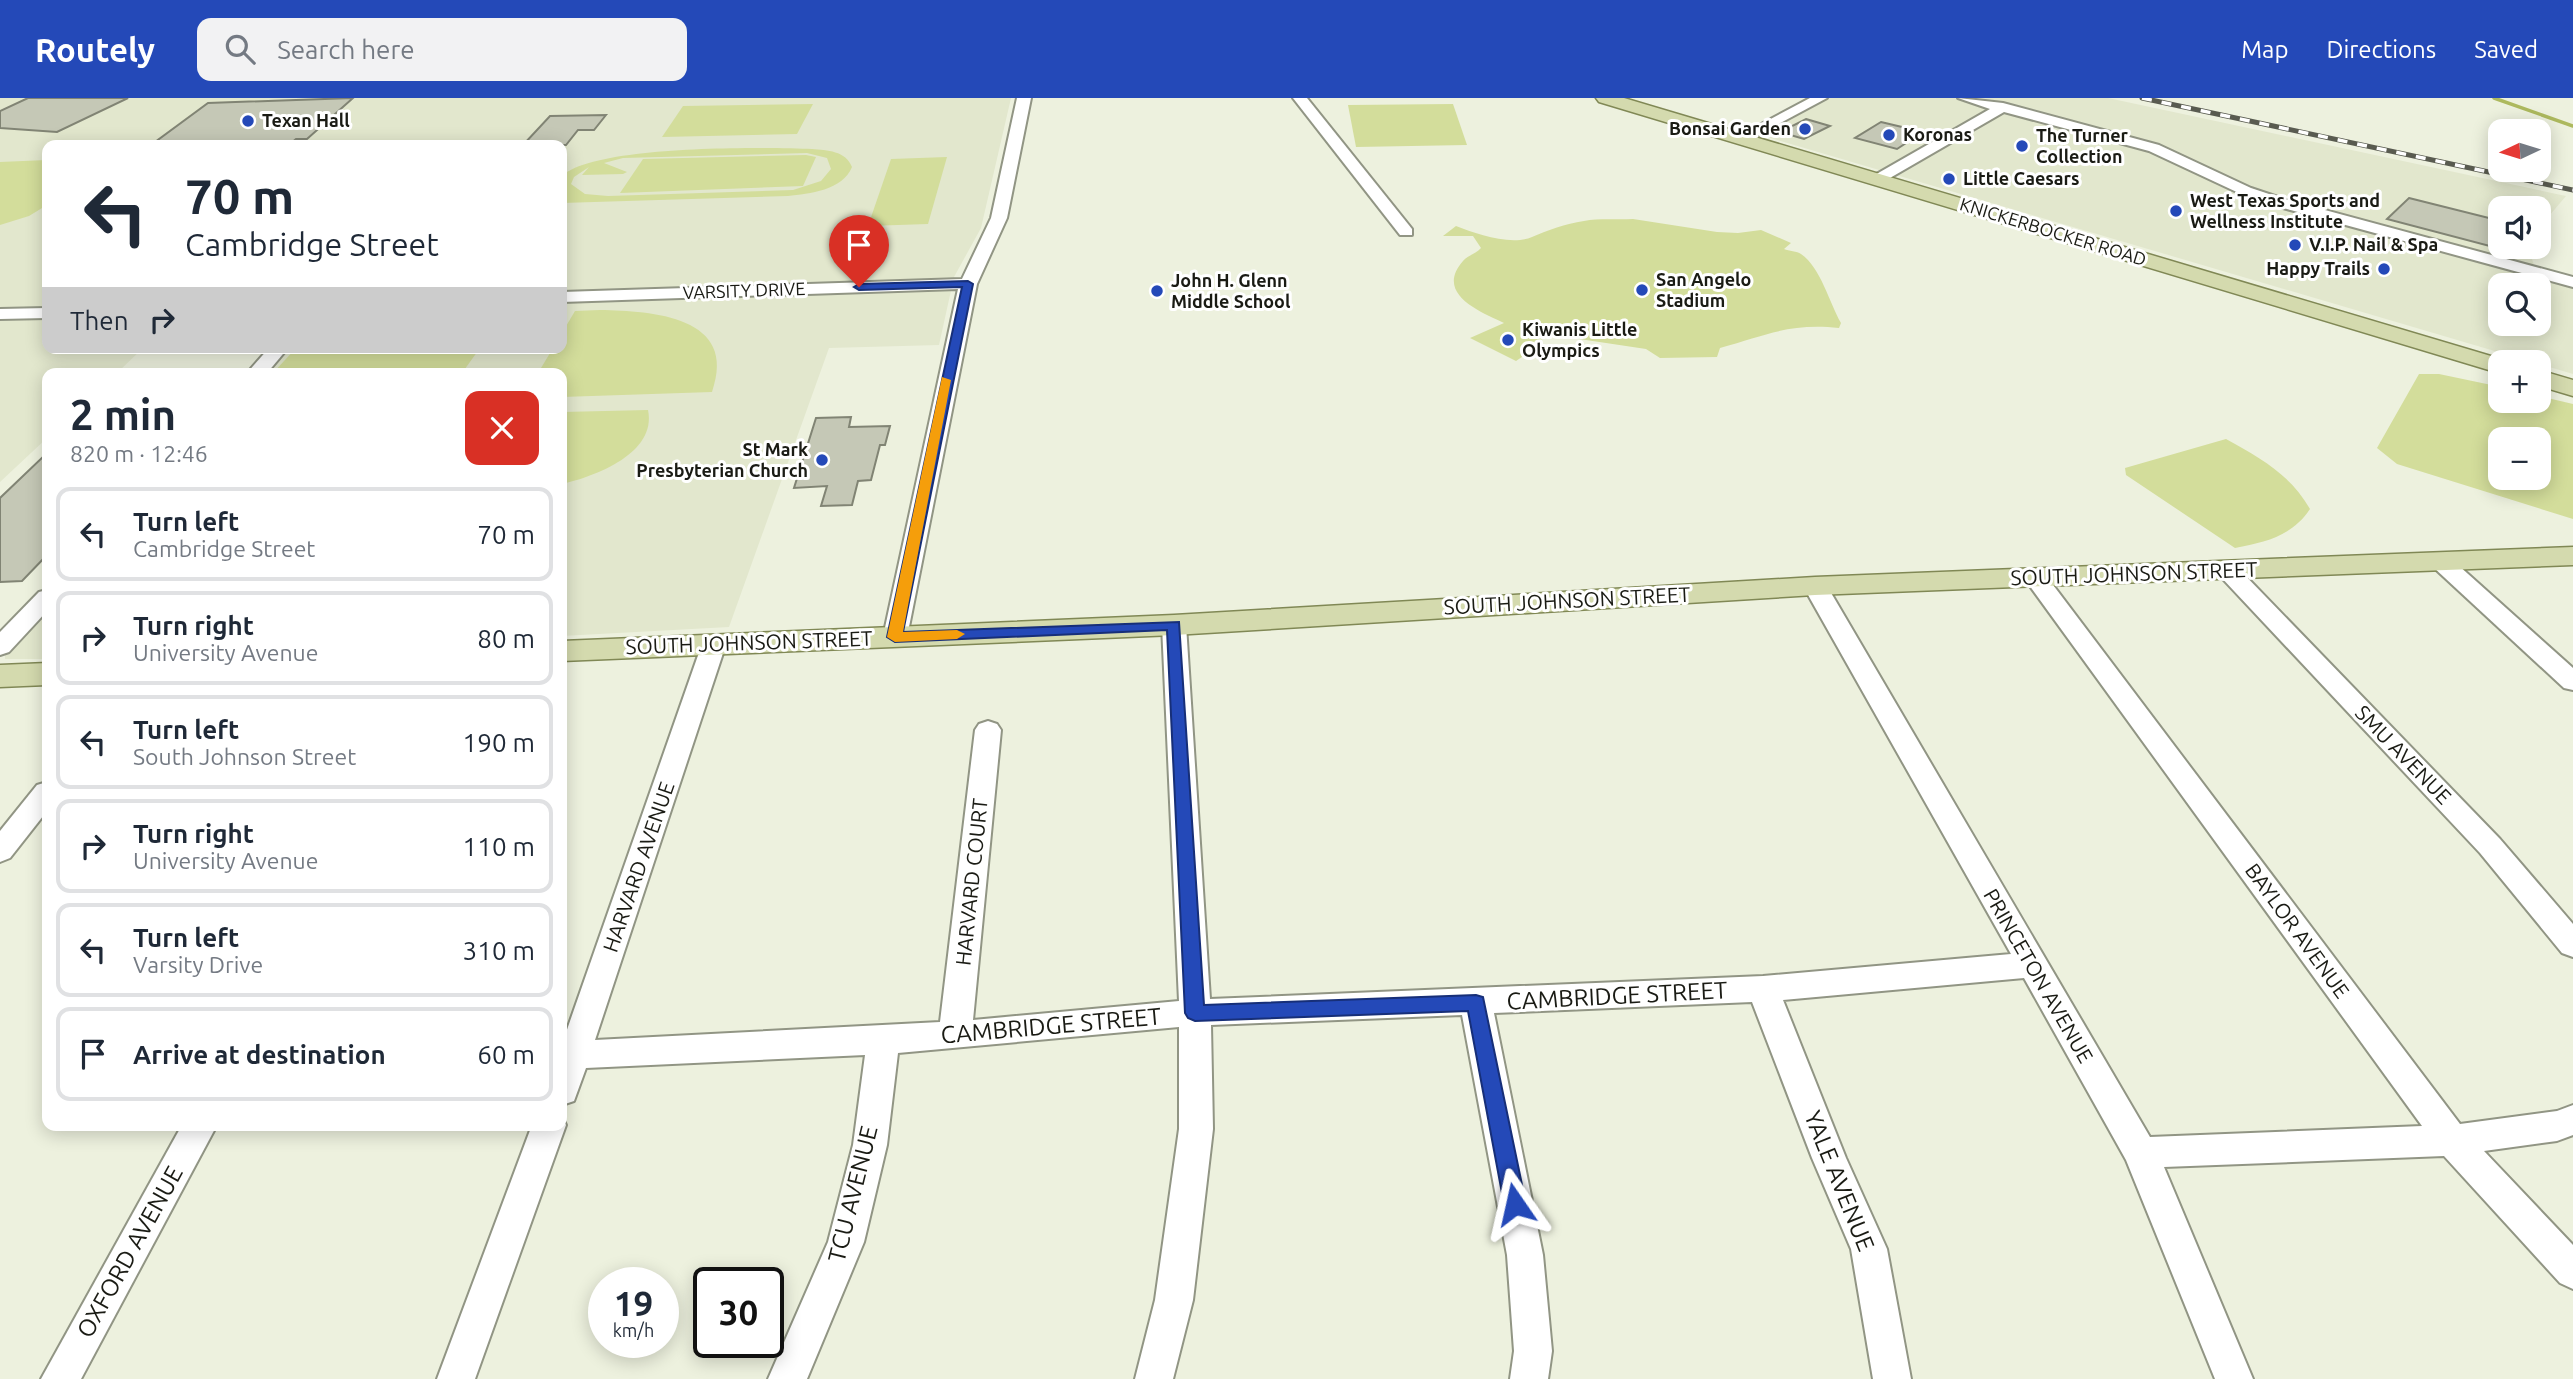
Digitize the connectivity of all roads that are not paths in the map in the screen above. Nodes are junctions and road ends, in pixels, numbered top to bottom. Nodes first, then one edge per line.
1 (1024, 98) edge
2 (1300, 98) edge
3 (1605, 98) edge
4 (1820, 98) edge
5 (1965, 98) edge
6 (2003, 107) junction
7 (1742, 138) junction
8 (1878, 179) junction
9 (1406, 232) dead end
10 (2573, 282) edge
11 (968, 284) junction
12 (567, 297) edge
13 (42, 313) edge
14 (0, 314) edge
15 (273, 354) edge
16 (2488, 362) edge
17 (261, 368) edge
18 (2551, 381) edge
19 (2573, 388) edge
20 (2573, 556) edge
21 (2440, 561) junction
22 (2227, 570) junction
23 (2036, 578) junction
24 (1815, 586) junction
25 (42, 602) edge
26 (1174, 625) junction
27 (895, 637) junction
28 (715, 644) junction
29 (0, 648) edge
30 (567, 651) edge
31 (42, 674) edge
32 (0, 676) edge
33 (2573, 682) edge
34 (988, 730) dead end
35 (42, 798) edge
36 (0, 851) edge
37 (2573, 945) edge
38 (2030, 965) junction
39 (1763, 989) junction
40 (1476, 1003) junction
41 (1195, 1013) junction
42 (955, 1035) junction
43 (883, 1041) junction
44 (575, 1055) junction
45 (567, 1077) edge
46 (2573, 1120) edge
47 (197, 1131) edge
48 (547, 1131) edge
49 (2452, 1140) junction
50 (2141, 1153) junction
51 (2573, 1271) edge
52 (60, 1379) edge
53 (456, 1379) edge
54 (787, 1379) edge
55 (1154, 1379) edge
56 (1530, 1379) edge
57 (1892, 1379) edge
58 (2234, 1379) edge

1 - 11 street
2 - 9 street
3 - 7 main road, KNICKERBOCKER ROAD
4 - 7 street
5 - 6 street
6 - 8 street
6 - 10 street
7 - 8 main road, KNICKERBOCKER ROAD
8 - 16 main road, KNICKERBOCKER ROAD
11 - 12 street, VARSITY DRIVE
11 - 27 street
13 - 14 street
15 - 17 street
18 - 19 main road
20 - 21 main road, SOUTH JOHNSON STREET
21 - 22 main road, SOUTH JOHNSON STREET
21 - 33 street
22 - 23 main road, SOUTH JOHNSON STREET
22 - 37 street, SMU AVENUE
23 - 24 main road, SOUTH JOHNSON STREET
23 - 49 street, BAYLOR AVENUE
24 - 26 main road, SOUTH JOHNSON STREET
24 - 38 street, PRINCETON AVENUE
25 - 29 street
26 - 27 main road, SOUTH JOHNSON STREET
26 - 41 street
27 - 28 main road, SOUTH JOHNSON STREET
28 - 30 main road, SOUTH JOHNSON STREET
28 - 44 street, HARVARD AVENUE
31 - 32 main road
34 - 42 street, HARVARD COURT
35 - 36 street
38 - 39 street, CAMBRIDGE STREET
38 - 50 street, PRINCETON AVENUE
39 - 40 street, CAMBRIDGE STREET
39 - 57 street, YALE AVENUE
40 - 41 street, CAMBRIDGE STREET
40 - 56 street
41 - 42 street, CAMBRIDGE STREET
41 - 55 street
42 - 43 street, CAMBRIDGE STREET
43 - 44 street, CAMBRIDGE STREET
43 - 54 street, TCU AVENUE
44 - 45 street, HARVARD AVENUE
46 - 49 street
47 - 52 street, OXFORD AVENUE
48 - 53 street
49 - 50 street
49 - 51 street, BAYLOR AVENUE
50 - 58 street, PRINCETON AVENUE

